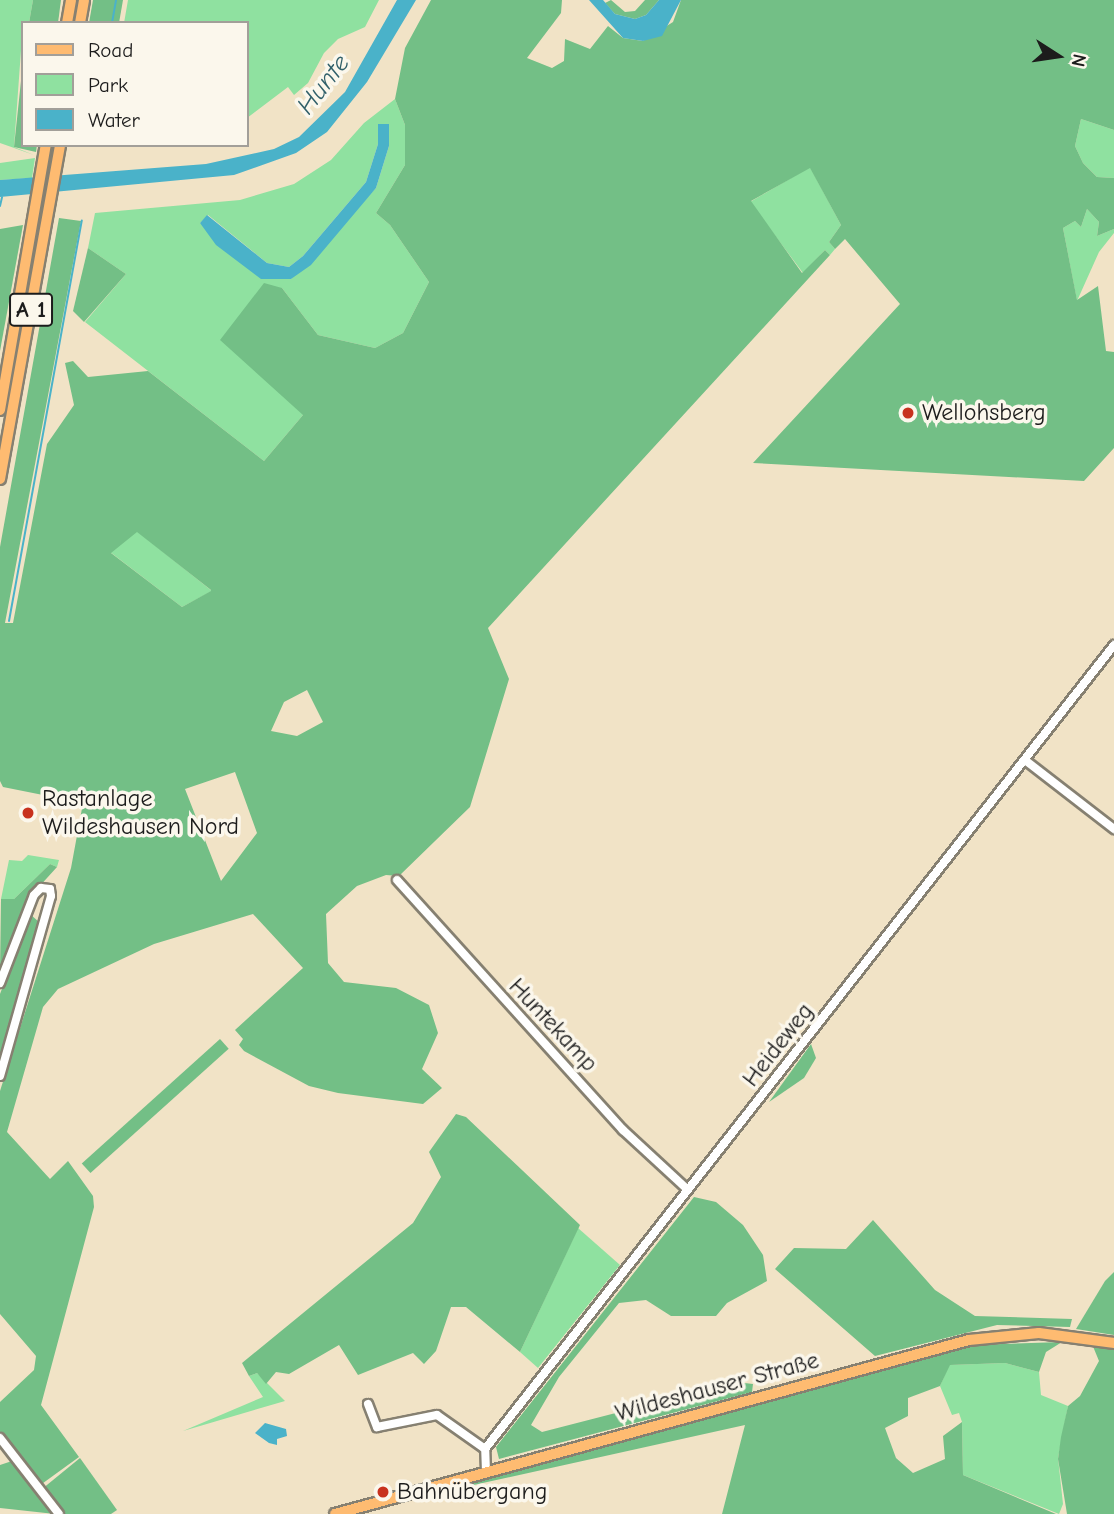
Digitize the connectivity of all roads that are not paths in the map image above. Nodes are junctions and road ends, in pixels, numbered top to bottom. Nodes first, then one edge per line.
1 (71, 0) edge
2 (84, 0) edge
3 (67, 21) edge
4 (80, 21) edge
5 (46, 147) edge
6 (60, 147) edge
7 (0, 410) edge
8 (0, 479) edge
9 (1114, 645) edge
10 (1025, 760) junction
11 (1114, 829) edge
12 (397, 880) dead end
13 (0, 983) edge
14 (0, 1076) edge
15 (688, 1190) junction
16 (1114, 1343) edge
17 (368, 1404) dead end
18 (0, 1438) edge
19 (485, 1449) junction
20 (486, 1472) junction
21 (59, 1514) edge
22 (335, 1514) edge

1 - 3 highway
2 - 4 highway
5 - 7 highway, A 1
6 - 8 highway, A 1
9 - 10 street, Heideweg
10 - 11 street
10 - 15 street, Heideweg
12 - 15 street, Huntekamp
13 - 14 street
15 - 19 street, Heideweg
16 - 20 main road, Wildeshauser Straße
17 - 19 street
18 - 21 street
19 - 20 street
20 - 22 main road, Wildeshauser Straße

